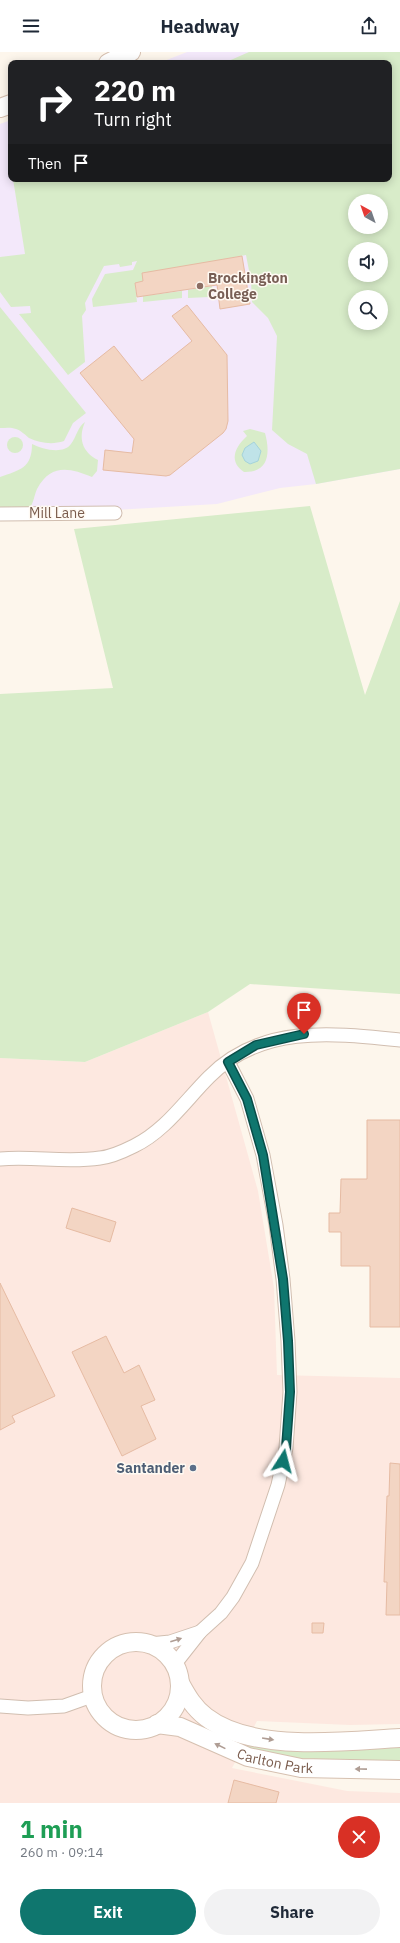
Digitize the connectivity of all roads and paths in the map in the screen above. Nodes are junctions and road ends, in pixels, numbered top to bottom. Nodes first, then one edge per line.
1 (130, 52) edge
2 (114, 60) edge
3 (115, 513) dead end
4 (0, 514) edge
5 (400, 1040) edge
6 (228, 1062) junction
7 (0, 1158) edge
8 (200, 1632) junction
9 (150, 1644) junction
10 (174, 1665) junction
11 (180, 1683) junction
12 (92, 1696) junction
13 (0, 1706) edge
14 (157, 1724) junction
15 (400, 1738) edge
16 (400, 1770) edge

1 - 2 street
3 - 4 street, Mill Lane
5 - 6 street
6 - 7 street
6 - 8 street
9 -> 8 street
8 - 10 street
9 - 10 street
9 - 12 street
10 - 11 street
11 - 14 street
11 -> 15 street, Carlton Park
12 - 13 street
12 - 14 street
16 -> 14 street, Carlton Park

